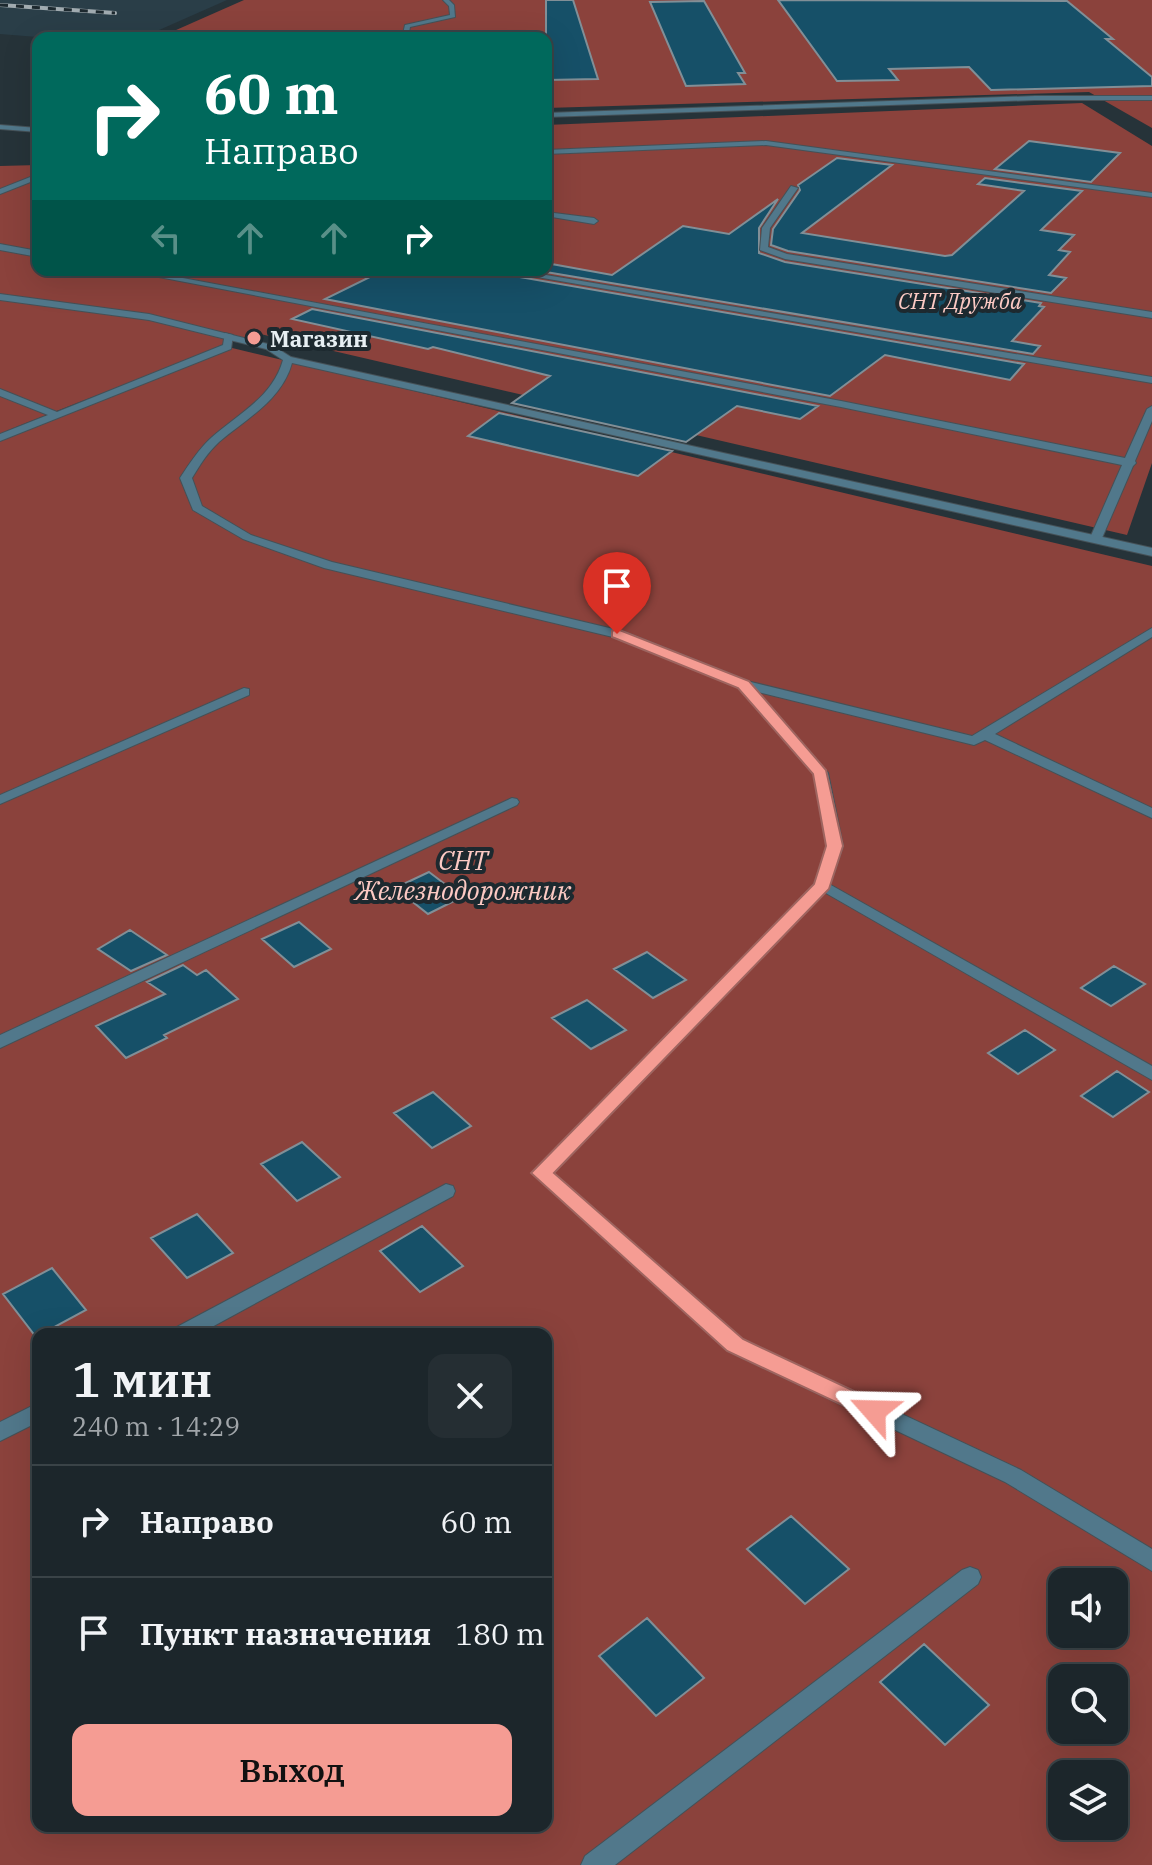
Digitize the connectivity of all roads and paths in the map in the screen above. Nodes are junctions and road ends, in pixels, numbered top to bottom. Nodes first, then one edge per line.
1 (446, 0) edge
2 (406, 32) edge
3 (1091, 97) junction
4 (1152, 98) edge
5 (1152, 105) edge
6 (552, 115) edge
7 (0, 127) edge
8 (32, 130) edge
9 (552, 152) edge
10 (32, 179) edge
11 (11, 188) junction
12 (794, 188) dead end
13 (24, 190) dead end
14 (0, 192) edge
15 (1152, 195) edge
16 (552, 215) edge
17 (594, 221) dead end
18 (0, 247) edge
19 (32, 253) edge
20 (158, 276) edge
21 (536, 276) edge
22 (0, 297) edge
23 (1152, 315) edge
24 (228, 335) junction
25 (288, 359) junction
26 (1152, 380) edge
27 (0, 392) edge
28 (1152, 409) edge
29 (56, 415) junction
30 (0, 438) edge
31 (1131, 463) junction
32 (1096, 538) junction
33 (1152, 552) edge
34 (1152, 632) edge
35 (743, 684) junction
36 (244, 692) dead end
37 (985, 735) junction
38 (0, 800) edge
39 (512, 802) dead end
40 (1152, 814) edge
41 (822, 885) junction
42 (0, 1042) edge
43 (1152, 1074) edge
44 (446, 1191) dead end
45 (193, 1328) edge
46 (32, 1415) edge
47 (0, 1432) edge
48 (1152, 1561) edge
49 (970, 1577) dead end
50 (594, 1865) edge

1 - 2 street
3 - 4 street
3 - 5 street
3 - 6 street
7 - 8 street
9 - 15 street
10 - 11 street
11 - 13 street
11 - 14 street
12 - 23 street
16 - 17 street
18 - 19 street
20 - 31 street
21 - 26 street
22 - 24 street
24 - 25 street
24 - 29 street
25 - 32 street
25 - 35 street
27 - 29 street
28 - 31 street
29 - 30 street
31 - 32 street
32 - 33 street
34 - 37 street
35 - 37 street
35 - 41 street
36 - 38 street
37 - 40 street
39 - 42 street
41 - 43 street
41 - 48 street
44 - 45 street
46 - 47 street
49 - 50 street

